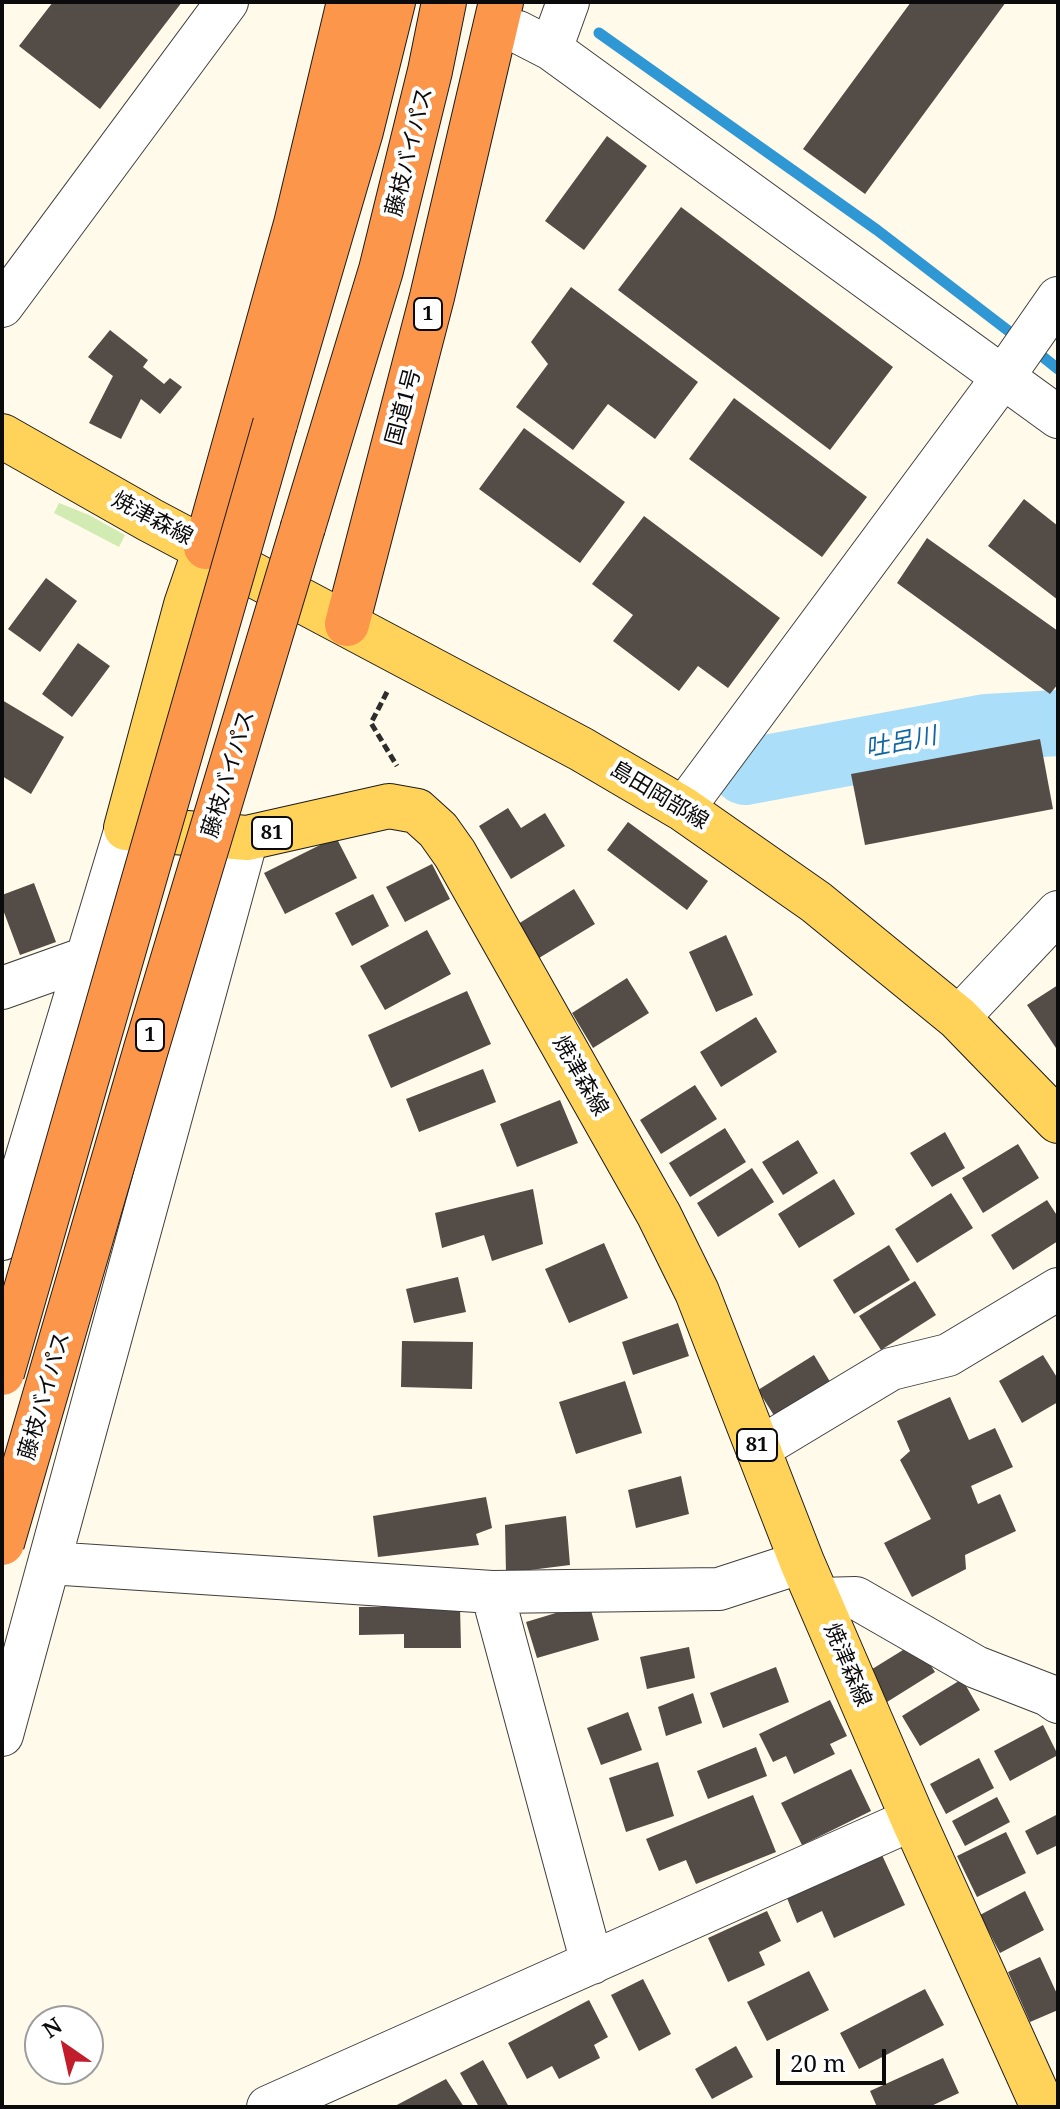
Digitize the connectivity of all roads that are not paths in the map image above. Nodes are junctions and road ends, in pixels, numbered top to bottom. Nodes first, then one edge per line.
1 (227, 2) edge
2 (349, 2) edge
3 (393, 2) edge
4 (444, 2) edge
5 (568, 2) edge
6 (524, 28) edge
7 (1058, 298) edge
8 (2, 306) edge
9 (1003, 377) junction
10 (1058, 417) edge
11 (2, 436) edge
12 (206, 547) junction
13 (347, 624) junction
14 (683, 809) junction
15 (126, 828) junction
16 (247, 838) junction
17 (1058, 912) edge
18 (86, 958) junction
19 (2, 988) edge
20 (958, 1018) junction
21 (1058, 1121) edge
22 (2, 1239) edge
23 (1058, 1289) edge
24 (2, 1373) edge
25 (758, 1449) junction
26 (2, 1543) edge
27 (49, 1563) junction
28 (810, 1580) junction
29 (492, 1592) junction
30 (1058, 1702) edge
31 (2, 1735) edge
32 (913, 1819) junction
33 (592, 1963) junction
34 (268, 2107) edge
35 (1043, 2107) edge

1 - 8 street
2 - 12 highway
3 - 24 highway, 1, bridge
4 - 26 highway, 藤枝バイパス / 1, bridge
5 - 6 street
6 - 9 street
6 - 13 highway, 国道1号 / 1
7 - 9 street
9 - 10 street
9 - 14 street
11 - 12 main road, 焼津森線
12 - 13 main road, 島田岡部線
12 - 15 main road, 焼津森線
13 - 14 main road, 島田岡部線
14 - 20 main road, 島田岡部線
15 - 16 main road, 焼津森線 / 81
15 - 18 street
16 - 25 main road, 焼津森線 / 81
16 - 27 street
17 - 20 street
18 - 19 street
18 - 22 street
20 - 21 main road, 島田岡部線
23 - 25 street
25 - 28 main road, 焼津森線 / 81
27 - 29 street
27 - 31 street
28 - 29 street
28 - 30 street
28 - 32 main road, 焼津森線 / 81
29 - 33 street
32 - 33 street
32 - 35 main road, 焼津森線 / 81
33 - 34 street

